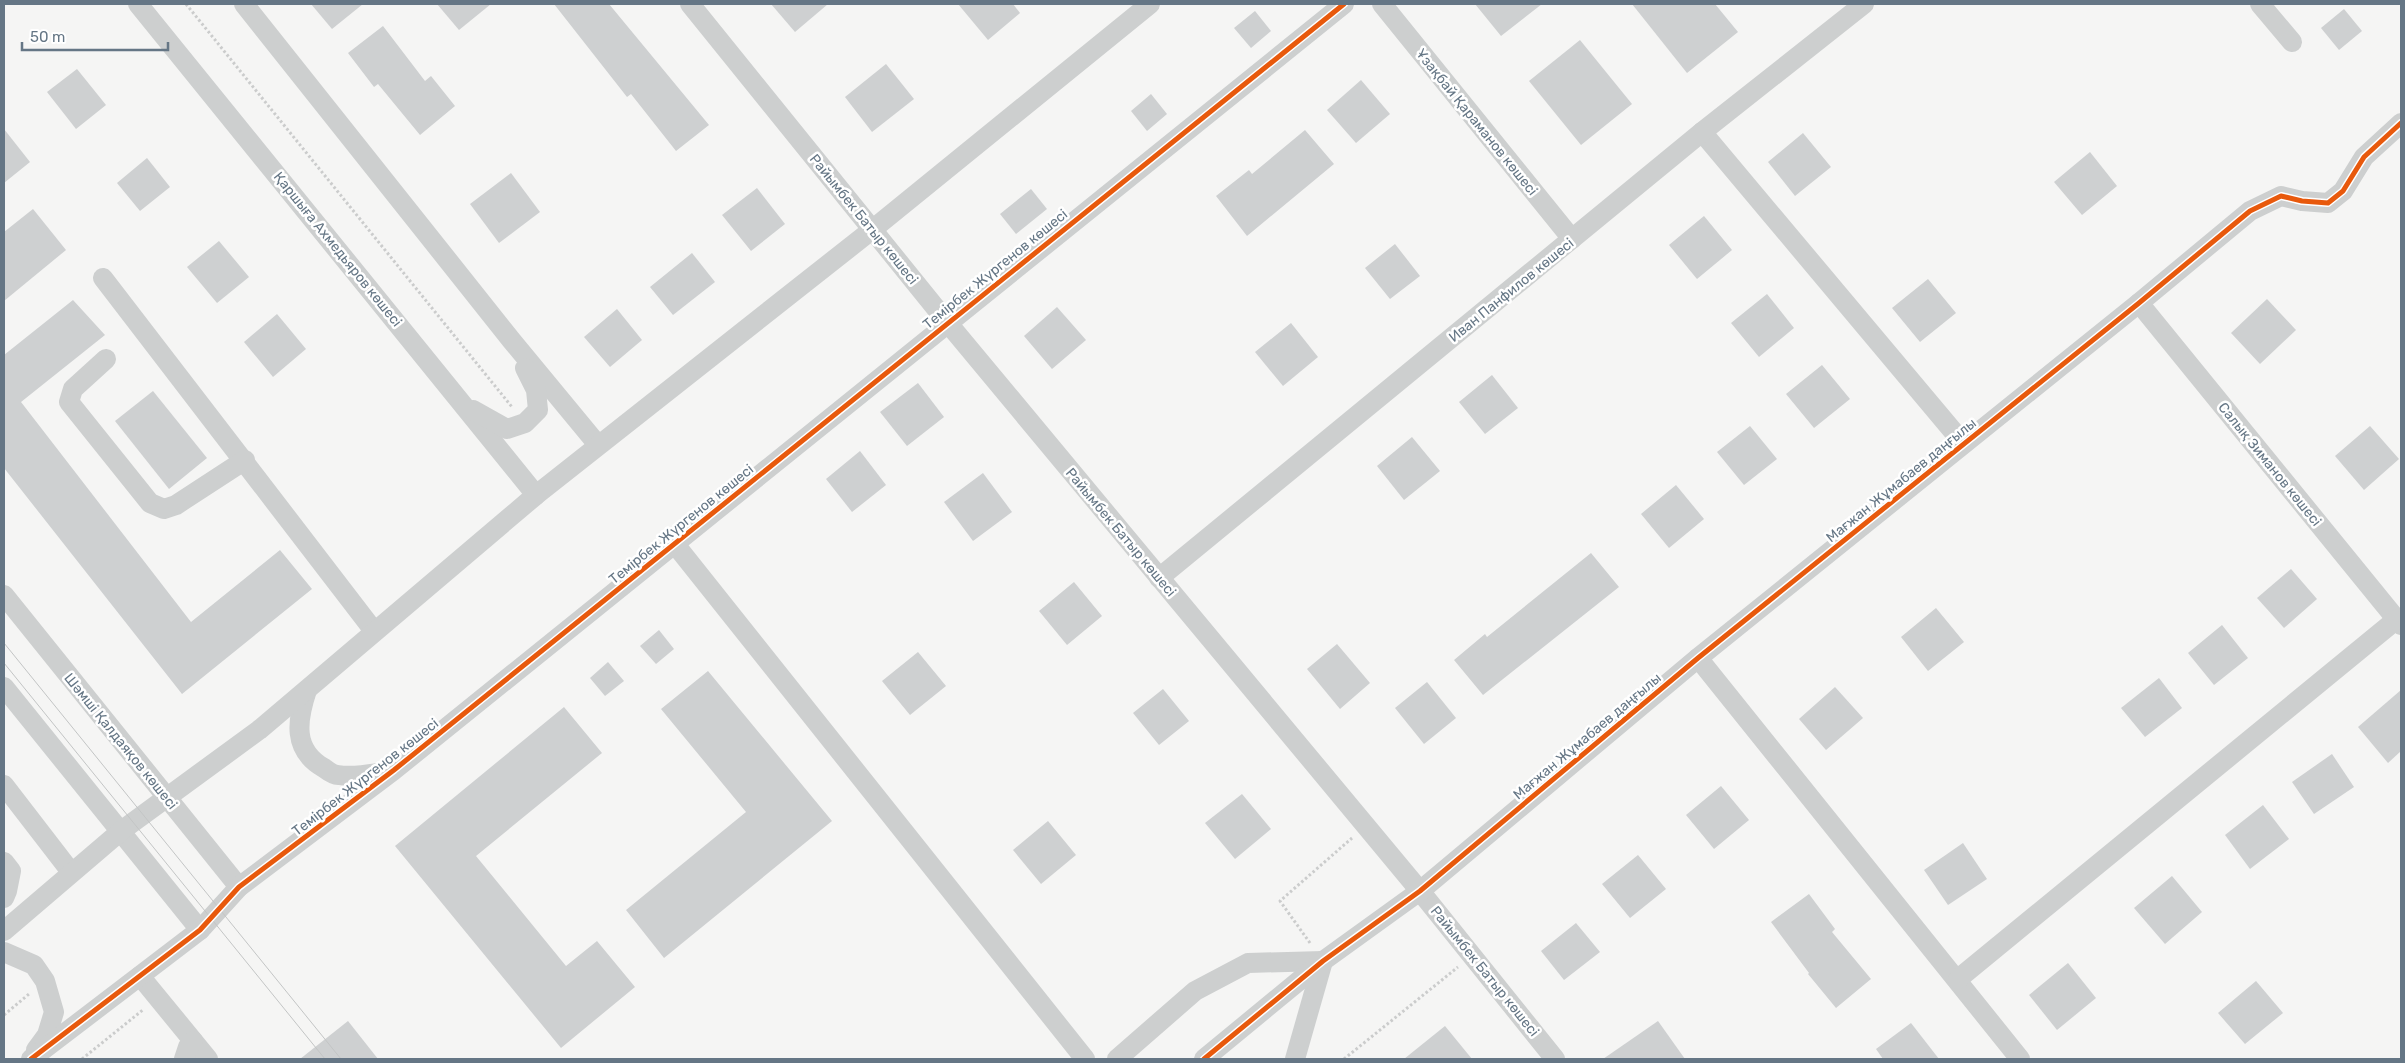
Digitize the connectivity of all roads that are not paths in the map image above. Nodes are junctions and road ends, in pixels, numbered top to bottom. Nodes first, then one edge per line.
1 (138, 4) edge
2 (244, 4) edge
3 (690, 4) edge
4 (1150, 4) edge
5 (1344, 4) edge
6 (1382, 4) edge
7 (1864, 4) edge
8 (2260, 4) edge
9 (2292, 42) dead end
10 (2401, 123) edge
11 (1702, 132) junction
12 (873, 229) junction
13 (1572, 239) junction
14 (103, 278) dead end
15 (2140, 303) junction
16 (947, 322) junction
17 (512, 341) junction
18 (106, 359) dead end
19 (460, 400) junction
20 (1963, 443) junction
21 (598, 446) junction
22 (245, 460) junction
23 (536, 495) junction
24 (674, 544) junction
25 (1159, 578) junction
26 (4, 595) edge
27 (2399, 622) edge
28 (374, 631) junction
29 (1698, 658) junction
30 (4, 687) edge
31 (307, 689) junction
32 (394, 770) junction
33 (4, 785) edge
34 (166, 798) junction
35 (121, 831) junction
36 (4, 862) edge
37 (71, 872) junction
38 (238, 888) junction
39 (1420, 891) junction
40 (4, 898) edge
41 (200, 930) junction
42 (4, 931) edge
43 (4, 952) edge
44 (1323, 961) junction
45 (140, 976) junction
46 (1958, 979) junction
47 (193, 1041) junction
48 (30, 1059) edge
49 (184, 1059) edge
50 (208, 1059) edge
51 (1085, 1059) edge
52 (1117, 1059) edge
53 (1204, 1059) edge
54 (1296, 1059) edge
55 (1555, 1059) edge
56 (2020, 1059) edge

1 - 19 street, Қаршыға Ахмедьяров көшесі
2 - 17 street
3 - 12 street, Райымбек Батыр көшесі
4 - 12 street
5 - 16 street, Темірбек Жүргенов көшесі
6 - 13 street, Ұзақбай Қараманов көшесі
7 - 11 street, Иван Панфилов көшесі
8 - 9 street
10 - 15 street, Мағжан Жұмабаев даңғылы
11 - 13 street, Иван Панфилов көшесі
11 - 20 street
12 - 16 street, Райымбек Батыр көшесі
12 - 21 street
13 - 25 street, Иван Панфилов көшесі
14 - 22 street
15 - 20 street, Мағжан Жұмабаев даңғылы
15 - 27 street, Салық Зиманов көшесі
16 - 24 street, Темірбек Жүргенов көшесі
16 - 25 street, Райымбек Батыр көшесі
17 - 19 street
17 - 21 street
18 - 22 street
19 - 23 street, Қаршыға Ахмедьяров көшесі
20 - 29 street, Мағжан Жұмабаев даңғылы
21 - 23 street
22 - 28 street
23 - 28 street
24 - 32 street, Темірбек Жүргенов көшесі
24 - 51 street
25 - 39 street, Райымбек Батыр көшесі
26 - 34 street, Шәмші Қалдаяқов көшесі
27 - 46 street
28 - 31 street
29 - 39 street, Мағжан Жұмабаев даңғылы
29 - 46 street
30 - 35 street
31 - 32 street
31 - 34 street
32 - 38 street, Темірбек Жүргенов көшесі
33 - 37 street
34 - 35 street
34 - 38 street, Шәмші Қалдаяқов көшесі
35 - 37 street
35 - 41 street
36 - 40 street
37 - 42 street
38 - 41 street, Темірбек Жүргенов көшесі
39 - 44 street, Мағжан Жұмабаев даңғылы
39 - 55 street, Райымбек Батыр көшесі
41 - 45 street, Темірбек Жүргенов көшесі
43 - 48 street
44 - 52 street
44 - 53 street, Мағжан Жұмабаев даңғылы
44 - 54 street
45 - 47 street
45 - 48 street, Темірбек Жүргенов көшесі
46 - 56 street
47 - 49 street
47 - 50 street

